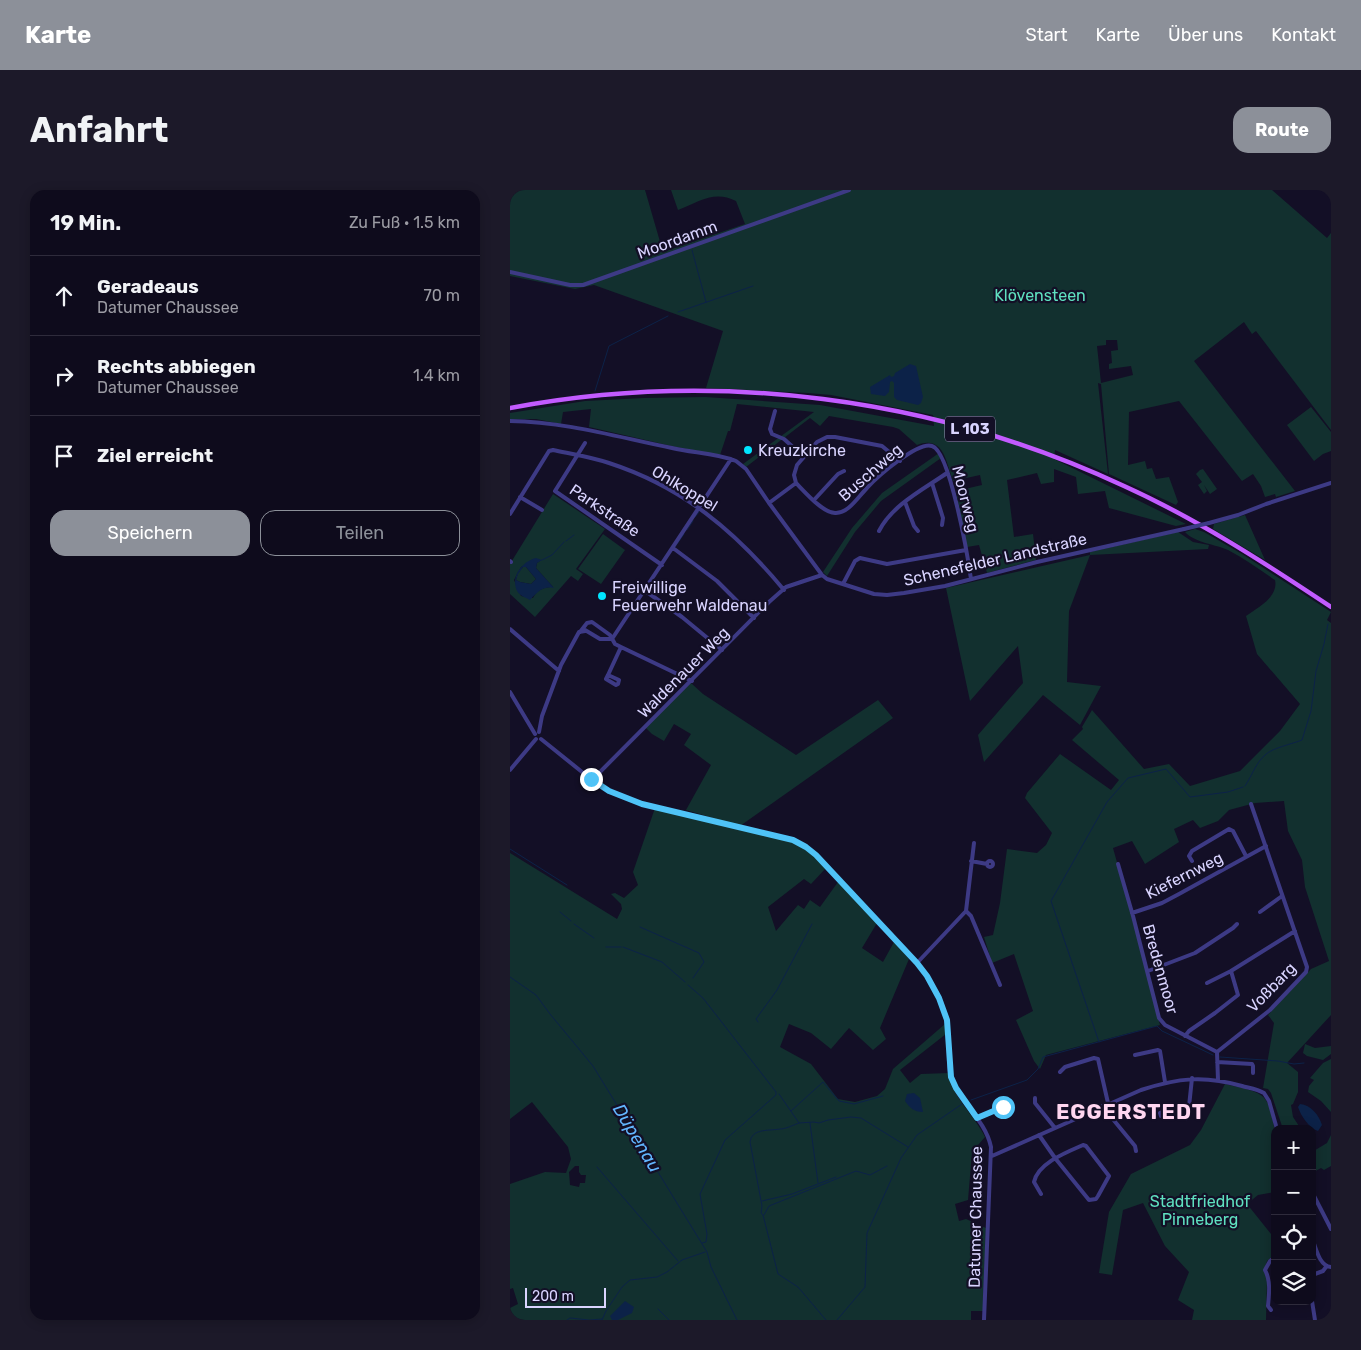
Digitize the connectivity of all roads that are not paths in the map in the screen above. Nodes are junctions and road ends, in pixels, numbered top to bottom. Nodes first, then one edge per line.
1 (849, 190) edge
2 (510, 272) edge
3 (510, 406) edge
4 (775, 411) dead end
5 (510, 421) edge
6 (585, 443) dead end
7 (577, 455) junction
8 (942, 455) joint
9 (804, 457) junction
10 (731, 459) junction
11 (900, 461) junction
12 (844, 471) dead end
13 (947, 473) junction
14 (796, 483) junction
15 (1331, 483) edge
16 (932, 484) junction
17 (520, 497) junction
18 (814, 500) junction
19 (905, 502) junction
20 (769, 503) junction
21 (699, 508) junction
22 (542, 510) dead end
23 (510, 514) edge
24 (942, 525) dead end
25 (879, 531) dead end
26 (918, 531) dead end
27 (673, 548) junction
28 (966, 550) junction
29 (662, 565) junction
30 (822, 575) junction
31 (971, 579) junction
32 (844, 584) junction
33 (644, 590) junction
34 (784, 590) junction
35 (1331, 607) edge
36 (754, 618) junction
37 (510, 630) edge
38 (583, 630) junction
39 (612, 639) junction
40 (621, 647) junction
41 (722, 650) junction
42 (559, 671) junction
43 (608, 675) dead end
44 (692, 681) junction
45 (510, 692) edge
46 (537, 733) junction
47 (536, 739) junction
48 (541, 739) junction
49 (510, 770) edge
50 (592, 780) junction
51 (1251, 804) dead end
52 (974, 843) dead end
53 (1266, 846) junction
54 (1246, 856) junction
55 (972, 861) junction
56 (1192, 861) dead end
57 (987, 864) dead end
58 (1118, 864) dead end
59 (1282, 896) junction
60 (966, 910) junction
61 (1260, 912) dead end
62 (1132, 913) junction
63 (1237, 924) dead end
64 (1295, 932) junction
65 (917, 963) junction
66 (1148, 971) junction
67 (1231, 971) junction
68 (1208, 983) dead end
69 (1000, 985) dead end
70 (1185, 1036) junction
71 (1217, 1052) junction
72 (1134, 1055) dead end
73 (1217, 1062) junction
74 (1060, 1072) dead end
75 (1253, 1073) dead end
76 (1192, 1078) junction
77 (1218, 1080) junction
78 (1165, 1082) junction
79 (1034, 1098) dead end
80 (1108, 1103) junction
81 (1102, 1106) junction
82 (1003, 1107) dead end
83 (1170, 1117) dead end
84 (977, 1118) junction
85 (1276, 1125) edge
86 (1055, 1128) junction
87 (1039, 1135) junction
88 (1136, 1151) dead end
89 (992, 1156) junction
90 (1055, 1158) junction
91 (1040, 1194) dead end
92 (1316, 1200) edge
93 (1331, 1229) edge
94 (1316, 1248) edge
95 (1271, 1260) edge
96 (1329, 1267) edge
97 (1316, 1274) edge
98 (1313, 1305) edge
99 (1271, 1310) dead end
100 (984, 1320) edge
101 (1315, 1320) edge

1 - 2 street, Moordamm
3 - 35 main road, L 103
4 - 9 street
5 - 10 street
6 - 7 street, Parkstraße
7 - 17 street, Ohlkoppel
7 - 21 street, Ohlkoppel
7 - 29 street, Parkstraße
8 - 11 street, Buschweg
8 - 13 street, Moorweg
9 - 11 street
9 - 14 street
10 - 20 street
10 - 21 street
11 - 18 street, Buschweg
12 - 18 street, Buschweg
13 - 16 street
13 - 28 street, Moorweg
14 - 18 street, Buschweg
14 - 20 street
15 - 31 street, Schenefelder Landstraße, bridge
16 - 19 street
16 - 24 street
17 - 22 street
17 - 23 street
19 - 25 street
19 - 26 street
20 - 30 street
21 - 27 street
21 - 34 street, Ohlkoppel
27 - 29 street
27 - 36 street
28 - 31 street, Moorweg
28 - 32 street
29 - 33 street
30 - 32 street, Schenefelder Landstraße
30 - 34 street, Waldenauer Weg
31 - 32 street, Schenefelder Landstraße
33 - 39 street
33 - 41 street
34 - 36 street, Waldenauer Weg
36 - 41 street, Waldenauer Weg
37 - 42 street
38 - 39 street
38 - 39 street
38 - 42 street
39 - 40 street
40 - 43 street
40 - 44 street
41 - 44 street, Waldenauer Weg
42 - 46 street
44 - 50 street, Waldenauer Weg
45 - 46 street
46 - 47 street
46 - 48 street
47 - 48 street
47 - 49 street
48 - 50 street, Datumer Chaussee
50 - 65 street, Datumer Chaussee
51 - 53 street, Voßbarg
52 - 55 street
53 - 54 street, Kiefernweg
53 - 59 street, Voßbarg
54 - 56 street, Kiefernweg
54 - 62 street, Kiefernweg
55 - 57 street
55 - 60 street
58 - 62 street, Bredenmoor
59 - 61 street
59 - 64 street, Voßbarg
60 - 65 street
60 - 69 street
62 - 66 street, Bredenmoor
63 - 66 street
64 - 67 street
64 - 71 street, Voßbarg
65 - 84 street, Datumer Chaussee
66 - 70 street, Bredenmoor
67 - 68 street
67 - 70 street
70 - 71 street, Bredenmoor
71 - 73 street
72 - 78 street
73 - 75 street
73 - 77 street
74 - 80 street
76 - 77 street
76 - 78 street
76 - 83 street
77 - 85 street
78 - 80 street
79 - 86 street
80 - 81 street
81 - 86 street
81 - 88 street
82 - 84 street
84 - 89 street, Datumer Chaussee
86 - 87 street
87 - 89 street
87 - 90 street
89 - 100 street, Datumer Chaussee
90 - 90 street
90 - 91 street
92 - 93 street
94 - 96 street
95 - 99 street
96 - 97 street
98 - 101 street

